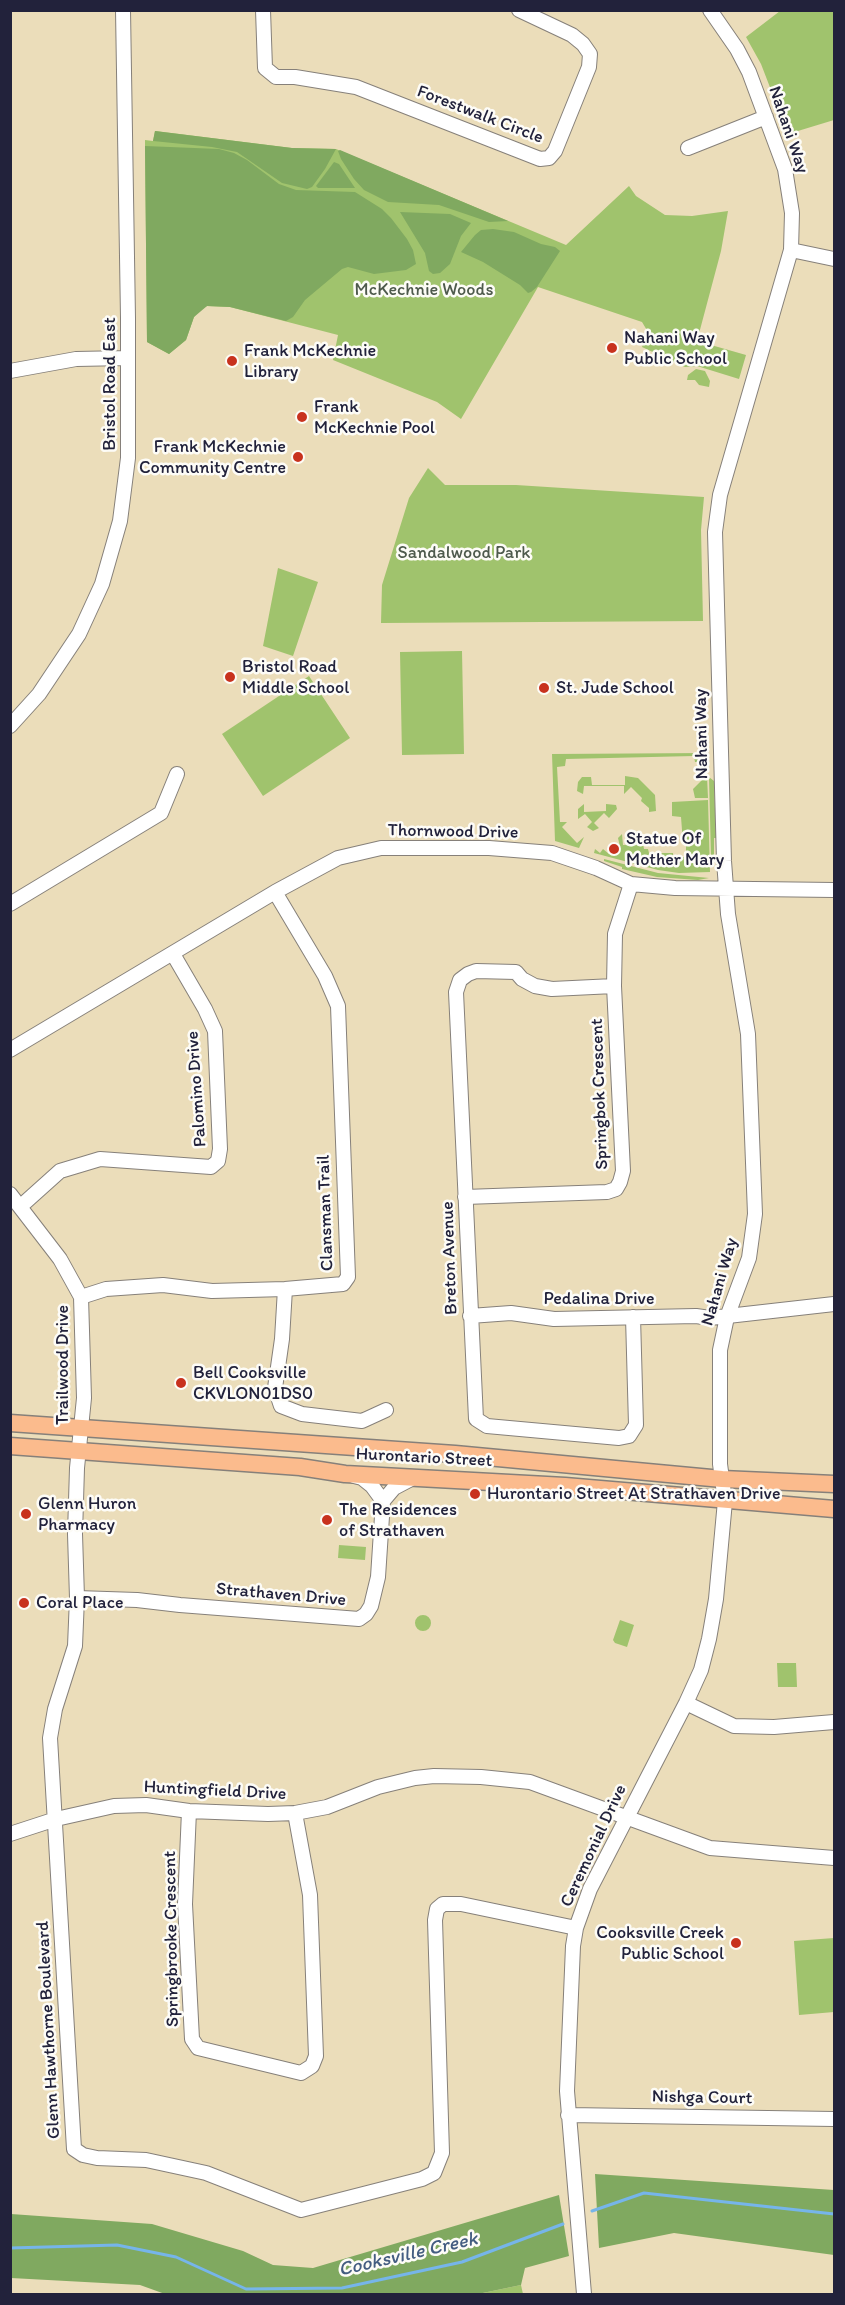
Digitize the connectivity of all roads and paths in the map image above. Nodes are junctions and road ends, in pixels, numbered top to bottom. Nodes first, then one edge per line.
1 (123, 10) edge
2 (263, 10) edge
3 (519, 10) edge
4 (710, 10) edge
5 (766, 117) junction
6 (688, 148) dead end
7 (792, 250) junction
8 (834, 259) edge
9 (127, 358) junction
10 (10, 372) edge
11 (10, 726) edge
12 (177, 774) dead end
13 (631, 884) junction
14 (726, 889) junction
15 (834, 890) edge
16 (275, 892) junction
17 (10, 904) edge
18 (173, 954) junction
19 (614, 986) junction
20 (10, 1050) edge
21 (10, 1194) edge
22 (465, 1197) junction
23 (21, 1206) junction
24 (285, 1289) junction
25 (81, 1297) junction
26 (834, 1304) edge
27 (470, 1316) junction
28 (633, 1317) junction
29 (727, 1317) junction
30 (386, 1410) dead end
31 (10, 1423) edge
32 (81, 1430) junction
33 (10, 1446) edge
34 (79, 1451) junction
35 (345, 1474) junction
36 (415, 1477) junction
37 (722, 1479) junction
38 (834, 1484) edge
39 (383, 1501) junction
40 (725, 1501) junction
41 (834, 1509) edge
42 (77, 1598) junction
43 (686, 1703) junction
44 (834, 1722) edge
45 (189, 1812) junction
46 (295, 1813) junction
47 (626, 1817) junction
48 (56, 1819) junction
49 (10, 1834) edge
50 (834, 1858) edge
51 (576, 1928) junction
52 (568, 2115) junction
53 (834, 2119) edge
54 (584, 2295) edge

1 - 9 street, Bristol Road East
2 - 3 street, Forestwalk Circle
4 - 5 street, Nahani Way
5 - 6 street
5 - 7 street, Nahani Way
7 - 8 street
7 - 14 street, Nahani Way
9 - 10 street
9 - 11 street, Bristol Road East
12 - 17 street
13 - 14 street, Thornwood Drive
13 - 16 street, Thornwood Drive
13 - 19 street, Springbok Crescent
14 - 15 street, Thornwood Drive
14 - 29 street, Nahani Way
16 - 18 street, Thornwood Drive
16 - 24 street, Clansman Trail
18 - 20 street, Thornwood Drive
18 - 23 street, Palomino Drive
19 - 22 street, Springbok Crescent
19 - 22 street, Breton Avenue
21 - 23 street, Trailwood Drive
22 - 27 street, Breton Avenue
23 - 25 street, Trailwood Drive
24 - 25 street, Clansman Trail
24 - 30 street
25 - 32 street, Trailwood Drive
26 - 29 street, Pedalina Drive
27 - 28 street, Pedalina Drive
27 - 28 street, Breton Avenue
28 - 29 street, Pedalina Drive
29 - 37 street, Nahani Way
31 - 32 main road, Hurontario Street
32 - 34 street, Trailwood Drive
32 - 37 main road, Hurontario Street
33 - 34 main road, Hurontario Street
34 - 35 main road, Hurontario Street
34 - 42 street, Glenn Hawthorne Boulevard
35 - 36 main road, Hurontario Street
35 - 39 street
36 - 39 street
36 - 40 main road, Hurontario Street
37 - 38 main road, Hurontario Street
37 - 40 street, Nahani Way
39 - 42 street, Strathaven Drive
40 - 41 main road, Hurontario Street
40 - 43 street, Ceremonial Drive
42 - 48 street, Glenn Hawthorne Boulevard
43 - 44 street
43 - 47 street, Ceremonial Drive
45 - 46 street, Huntingfield Drive
45 - 46 street, Springbrooke Crescent
45 - 48 street, Huntingfield Drive
46 - 47 street, Huntingfield Drive
47 - 50 street, Huntingfield Drive
47 - 51 street, Ceremonial Drive
48 - 49 street, Huntingfield Drive
48 - 51 street, Glenn Hawthorne Boulevard
51 - 52 street, Ceremonial Drive
52 - 53 street, Nishga Court
52 - 54 street, Ceremonial Drive

